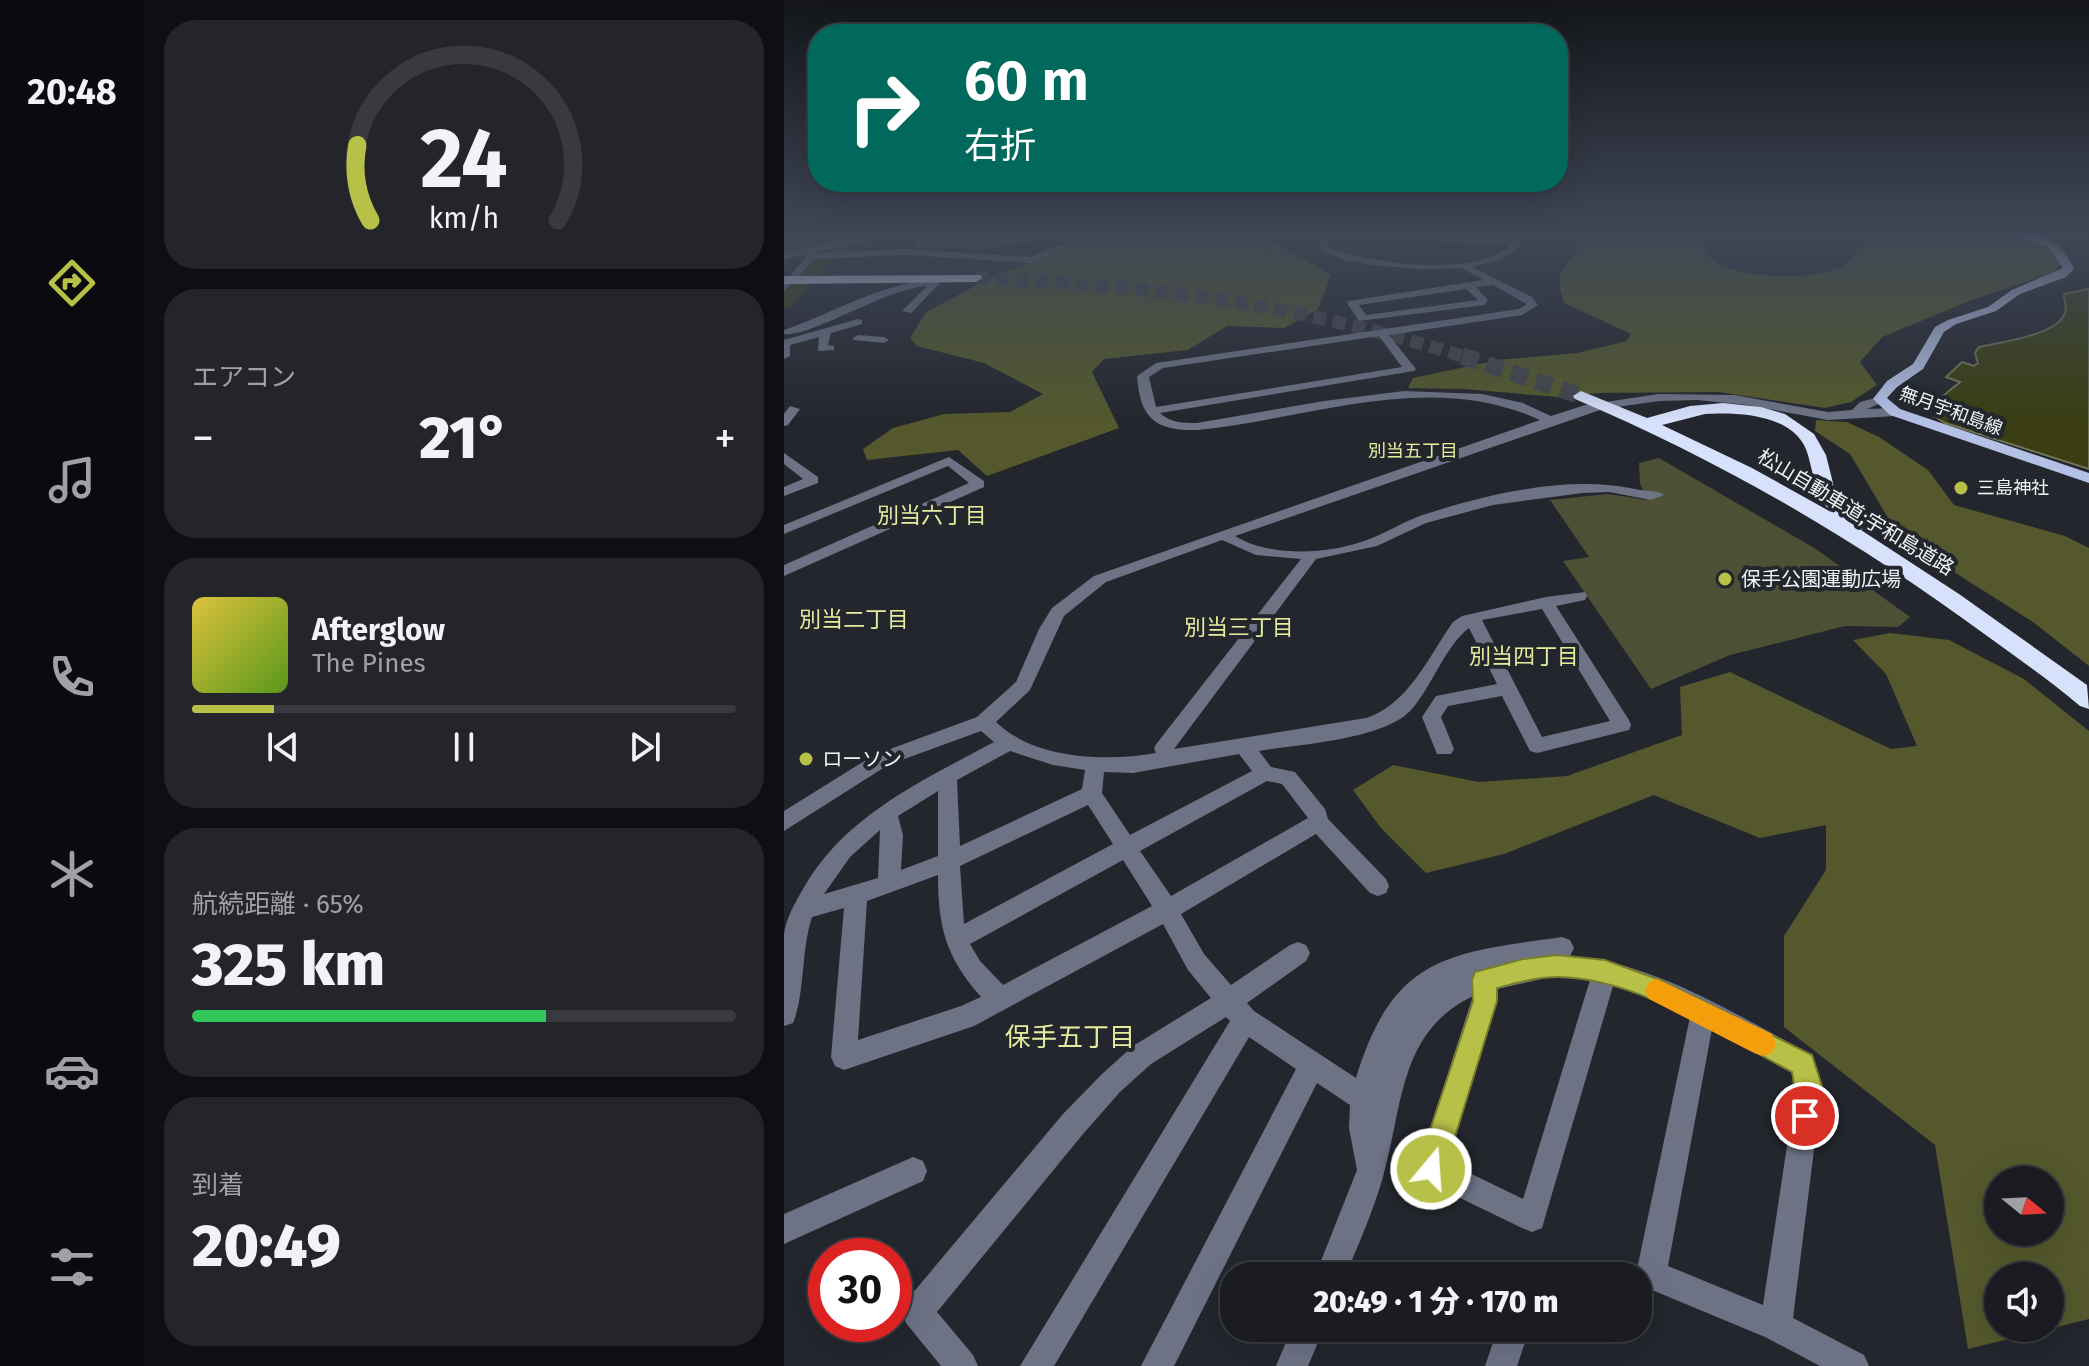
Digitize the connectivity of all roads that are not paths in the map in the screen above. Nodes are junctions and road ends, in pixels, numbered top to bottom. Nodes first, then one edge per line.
1 (874, 295) edge
2 (923, 295) edge
3 (1409, 295) edge
4 (1478, 295) edge
5 (1519, 295) edge
6 (2012, 295) edge
7 (907, 311) dead end
8 (826, 331) junction
9 (1381, 332) junction
10 (785, 335) edge
11 (884, 340) dead end
12 (830, 348) dead end
13 (784, 356) edge
14 (1880, 399) junction
15 (1583, 403) junction
16 (794, 409) dead end
17 (1151, 411) junction
18 (1895, 412) junction
19 (1856, 413) junction
20 (1551, 421) junction
21 (784, 422) edge
22 (784, 457) edge
23 (2089, 478) edge
24 (784, 492) edge
25 (1657, 495) dead end
26 (784, 530) edge
27 (1224, 535) junction
28 (1310, 555) junction
29 (784, 571) edge
30 (1938, 589) junction
31 (1579, 596) dead end
32 (1546, 602) junction
33 (1468, 620) junction
34 (1508, 688) junction
35 (2089, 700) edge
36 (2089, 713) edge
37 (984, 722) junction
38 (1011, 742) junction
39 (1243, 745) junction
40 (1444, 749) dead end
41 (1168, 759) junction
42 (1095, 766) junction
43 (1265, 773) junction
44 (947, 778) junction
45 (1092, 794) junction
46 (887, 812) junction
47 (785, 819) edge
48 (1318, 822) junction
49 (1127, 848) junction
50 (947, 864) junction
51 (889, 885) junction
52 (1378, 886) dead end
53 (856, 897) junction
54 (804, 909) junction
55 (1167, 910) junction
56 (955, 940) junction
57 (1562, 948) dead end
58 (1298, 953) dead end
59 (1605, 972) junction
60 (1484, 980) junction
61 (1000, 1000) junction
62 (1237, 1011) junction
63 (1703, 1012) junction
64 (784, 1014) edge
65 (1312, 1065) junction
66 (1365, 1099) junction
67 (913, 1171) dead end
68 (1369, 1175) junction
69 (784, 1229) edge
70 (1335, 1262) edge
71 (1776, 1326) junction
72 (1302, 1342) edge
73 (1509, 1342) edge
74 (962, 1366) edge
75 (1036, 1366) edge
76 (1157, 1366) edge
77 (1292, 1366) edge
78 (1501, 1366) edge
79 (1853, 1366) edge

1 - 10 street
2 - 7 street
3 - 4 street
5 - 9 street
6 - 14 main road, 無月宇和島線
8 - 10 street
8 - 11 street
8 - 12 street
9 - 17 street
9 - 17 street
10 - 13 street
14 - 18 main road, 無月宇和島線
14 - 19 street
15 - 19 street
15 - 20 street
15 - 30 highway, 松山自動車道;宇和島道路
15 - 30 highway
15 - 36 highway
16 - 21 street
17 - 20 street
18 - 19 street
18 - 23 main road, 無月宇和島線
20 - 27 street
22 - 24 street
25 - 28 street
26 - 29 street
27 - 28 street
27 - 37 street
28 - 41 street
30 - 35 highway, 松山自動車道;宇和島道路
31 - 32 street
32 - 33 street
32 - 34 street
33 - 34 street
33 - 39 street
34 - 40 street
37 - 38 street
37 - 47 street
38 - 42 street
38 - 44 street
39 - 41 street
39 - 43 street
41 - 42 street
42 - 45 street
43 - 48 street
43 - 49 street
44 - 46 street
44 - 50 street
45 - 49 street
45 - 50 street
46 - 51 street
46 - 54 street
48 - 52 street
48 - 55 street
49 - 55 street
49 - 56 street
50 - 51 street
50 - 56 street
51 - 53 street
53 - 54 street
53 - 61 street
54 - 64 street
55 - 61 street
55 - 62 street
56 - 61 street
57 - 66 street
58 - 62 street
59 - 60 street
59 - 60 street
59 - 63 street
60 - 68 street
62 - 65 street
62 - 74 street
62 - 75 street
63 - 71 street
63 - 71 street
65 - 66 street
65 - 76 street
66 - 68 street
67 - 69 street
68 - 70 street
71 - 79 street
72 - 77 street
73 - 78 street

